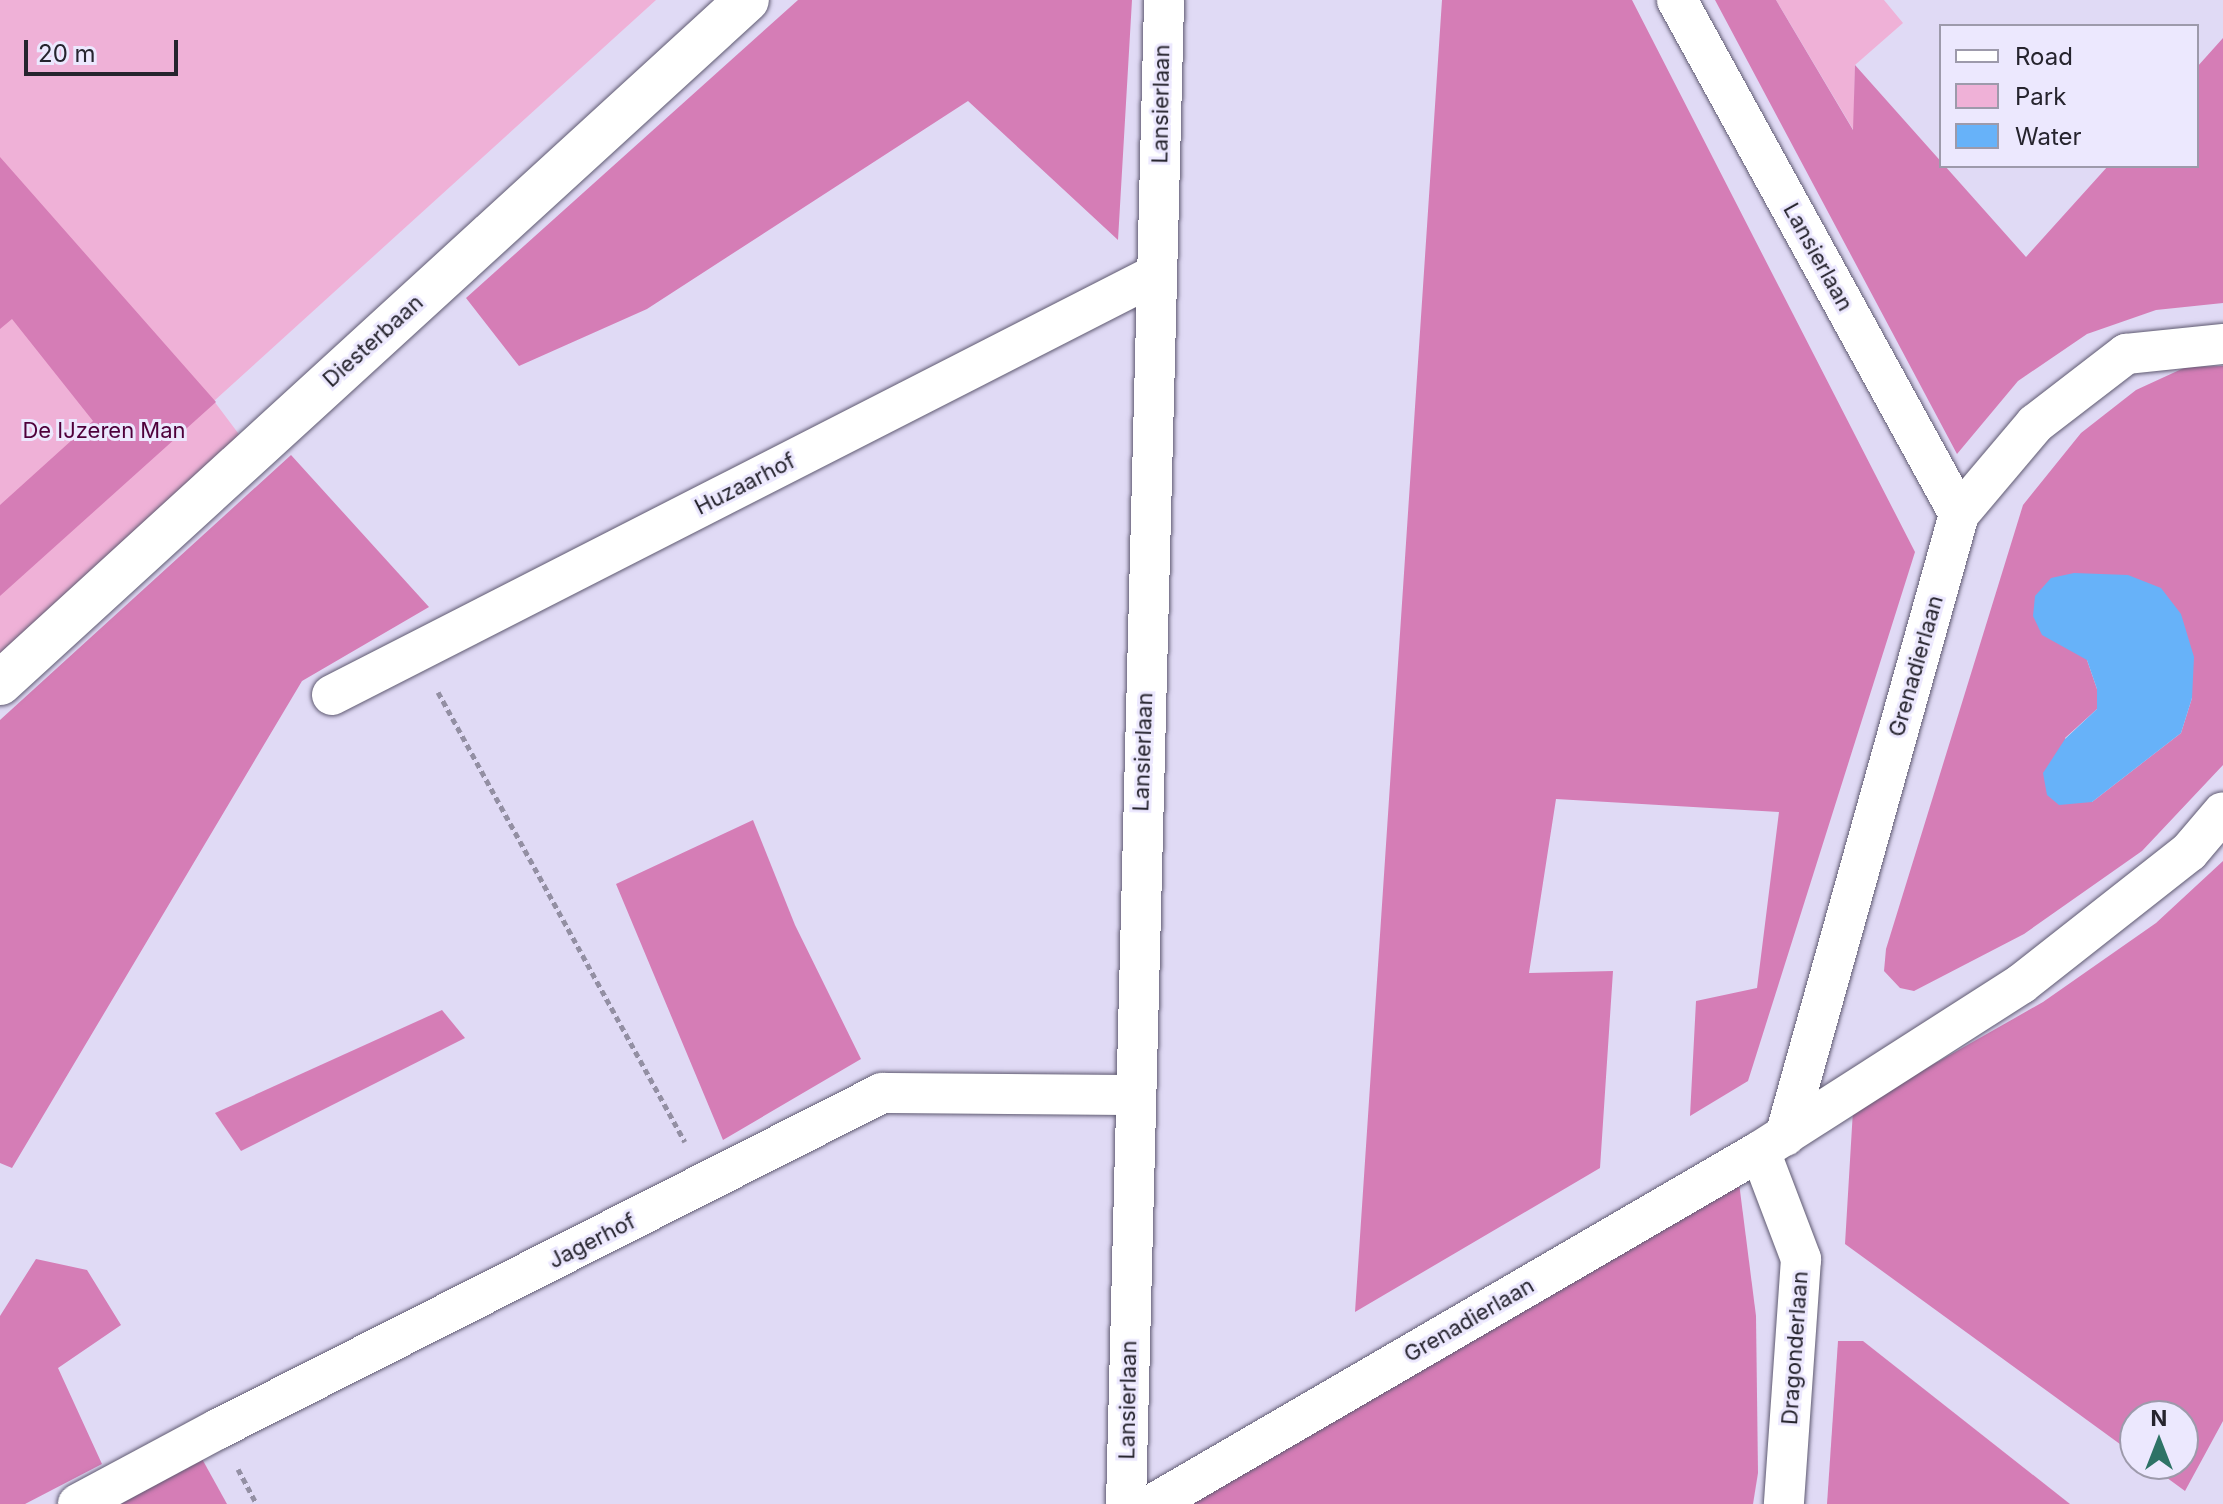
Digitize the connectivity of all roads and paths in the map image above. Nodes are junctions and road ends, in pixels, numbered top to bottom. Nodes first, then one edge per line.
1 (747, 0) edge
2 (1164, 0) edge
3 (1677, 0) edge
4 (1157, 274) junction
5 (2223, 344) edge
6 (1959, 514) junction
7 (416, 652) junction
8 (0, 683) edge
9 (332, 695) dead end
10 (2223, 812) edge
11 (1134, 1095) junction
12 (1772, 1144) junction
13 (707, 1183) junction
14 (78, 1504) edge
15 (1126, 1504) edge
16 (1153, 1504) edge
17 (1784, 1504) edge

1 - 8 street, Diesterbaan
2 - 4 street, Lansierlaan
3 - 6 street, Lansierlaan
4 - 7 street, Huzaarhof
4 - 11 street, Lansierlaan
5 - 6 street, Grenadierlaan
6 - 12 street, Grenadierlaan
7 - 9 street, Huzaarhof
7 - 13 path
10 - 12 street, Grenadierlaan
11 - 13 street, Jagerhof
11 - 15 street, Lansierlaan
12 - 16 street, Grenadierlaan
12 - 17 street, Dragonderlaan
13 - 14 street, Jagerhof

